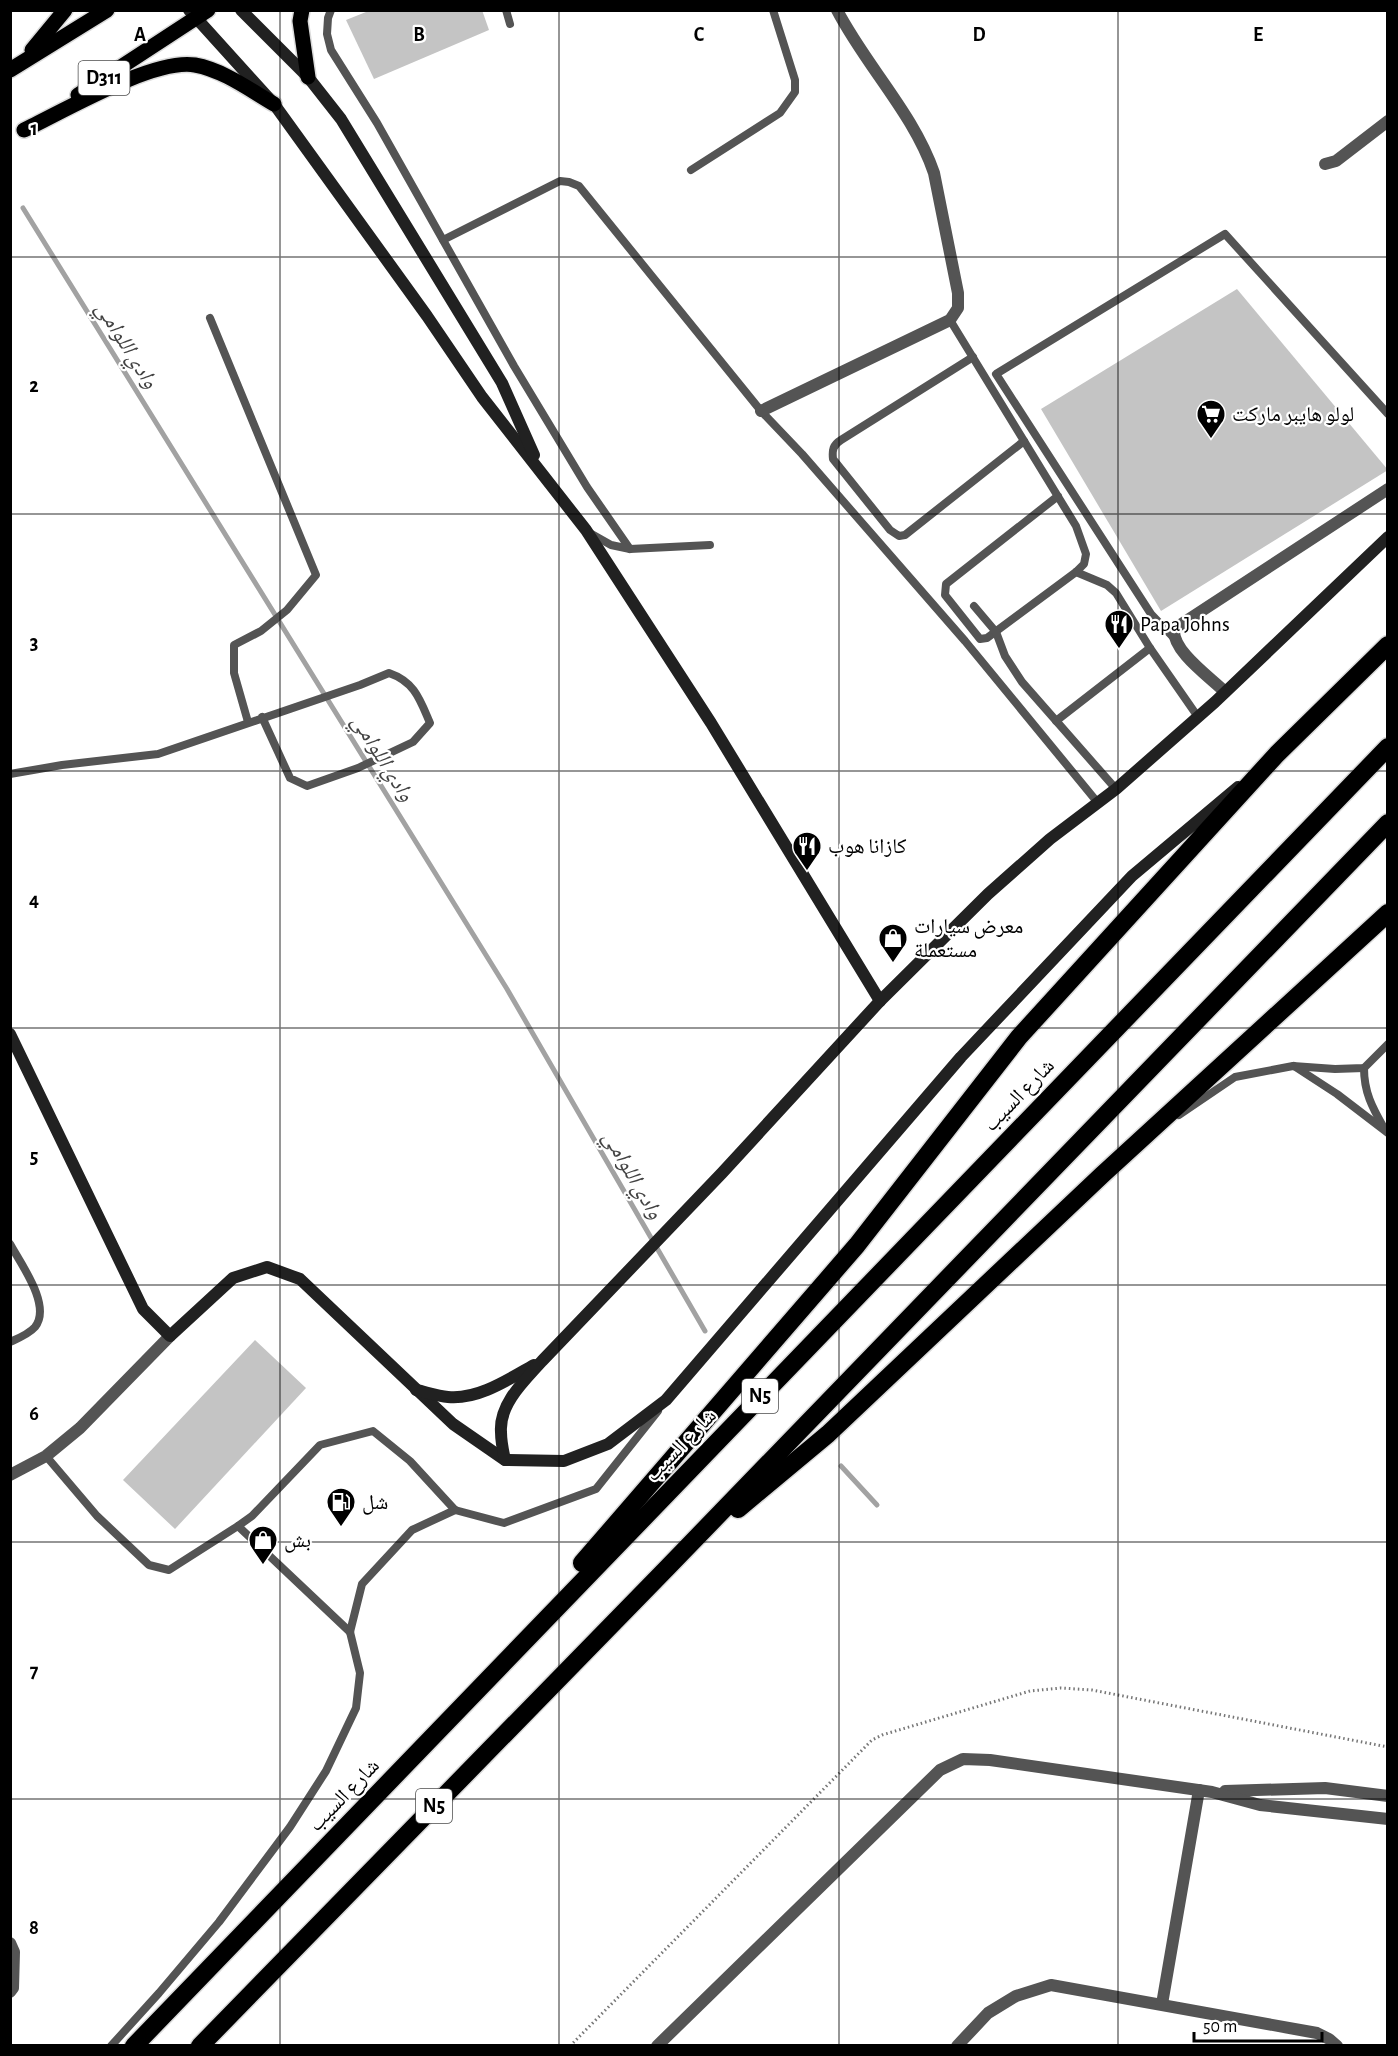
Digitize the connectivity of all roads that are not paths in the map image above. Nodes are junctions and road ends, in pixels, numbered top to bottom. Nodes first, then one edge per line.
1 (65, 10) edge
2 (107, 10) edge
3 (241, 10) edge
4 (302, 10) edge
5 (331, 10) edge
6 (506, 10) edge
7 (773, 10) edge
8 (837, 10) edge
9 (198, 12) edge
10 (510, 24) dead end
11 (15, 67) edge
12 (308, 77) junction
13 (274, 104) junction
14 (1388, 122) edge
15 (24, 130) junction
16 (10, 139) edge
17 (1325, 164) dead end
18 (691, 170) dead end
19 (443, 240) junction
20 (210, 318) dead end
21 (950, 320) junction
22 (973, 357) junction
23 (761, 411) junction
24 (1388, 414) edge
25 (1024, 441) junction
26 (542, 473) junction
27 (1388, 489) edge
28 (1058, 496) junction
29 (586, 530) junction
30 (1388, 537) edge
31 (710, 545) dead end
32 (630, 549) junction
33 (1076, 572) junction
34 (974, 606) dead end
35 (996, 632) junction
36 (1388, 634) edge
37 (1173, 637) junction
38 (1150, 648) junction
39 (1382, 651) edge
40 (1225, 692) junction
41 (262, 717) junction
42 (1197, 717) junction
43 (1056, 721) junction
44 (248, 722) junction
45 (1388, 747) edge
46 (1277, 754) junction
47 (10, 774) edge
48 (1116, 789) junction
49 (1098, 803) junction
50 (1388, 823) edge
51 (1388, 913) edge
52 (880, 1001) junction
53 (10, 1034) edge
54 (1388, 1044) edge
55 (1293, 1066) junction
56 (1364, 1068) junction
57 (1387, 1132) edge
58 (1102, 1175) junction
59 (10, 1244) edge
60 (170, 1336) junction
61 (10, 1342) edge
62 (542, 1361) junction
63 (414, 1389) junction
64 (666, 1400) junction
65 (46, 1456) junction
66 (505, 1460) junction
67 (10, 1475) edge
68 (455, 1510) junction
69 (238, 1526) junction
70 (668, 1567) junction
71 (350, 1632) junction
72 (386, 1784) junction
73 (1206, 1791) junction
74 (1388, 1796) edge
75 (1388, 1819) edge
76 (10, 1943) edge
77 (10, 1992) edge
78 (1162, 2004) junction
79 (111, 2046) edge
80 (134, 2046) edge
81 (200, 2046) edge
82 (657, 2046) edge
83 (957, 2046) edge
84 (1337, 2046) edge

1 - 11 main road
2 - 11 main road, D311
3 - 12 street
4 - 12 main road
5 - 19 lane
6 - 10 lane
7 - 18 lane
8 - 21 street
9 - 13 street
9 - 15 main road, D311
12 - 26 street
13 - 15 main road
13 - 26 street
14 - 17 street
15 - 16 main road, D311
19 - 23 lane
19 - 32 lane
20 - 44 lane
21 - 22 lane
21 - 23 street
22 - 25 lane
22 - 25 lane
23 - 49 lane
24 - 37 lane
25 - 28 lane
26 - 29 street
27 - 37 street
28 - 33 lane
28 - 35 lane
29 - 32 lane
29 - 52 street
30 - 40 street
31 - 32 lane
33 - 35 lane
33 - 38 lane
34 - 35 lane
35 - 43 lane
36 - 39 lane
37 - 40 street
38 - 42 lane
38 - 43 lane
39 - 46 highway
40 - 42 street
41 - 41 lane
41 - 44 lane
42 - 48 street
43 - 48 lane
44 - 47 lane
45 - 72 highway, شارع السيب / N5
46 - 64 street
46 - 72 highway
48 - 49 street
49 - 52 street
50 - 70 highway, N5
51 - 58 highway
52 - 62 street
53 - 60 street
54 - 56 lane
55 - 56 lane
55 - 57 lane
55 - 58 lane
56 - 57 lane
58 - 70 highway
59 - 61 lane
60 - 63 street
60 - 65 street
62 - 63 street
62 - 66 street
63 - 66 street
64 - 66 street
64 - 68 lane
65 - 67 street
65 - 69 lane
68 - 69 lane
68 - 71 lane
69 - 71 lane
70 - 81 highway, N5
71 - 79 lane
72 - 80 highway, شارع السيب / N5
73 - 74 street
73 - 75 street
73 - 78 street
73 - 82 street
76 - 77 street
78 - 83 street
78 - 84 street

